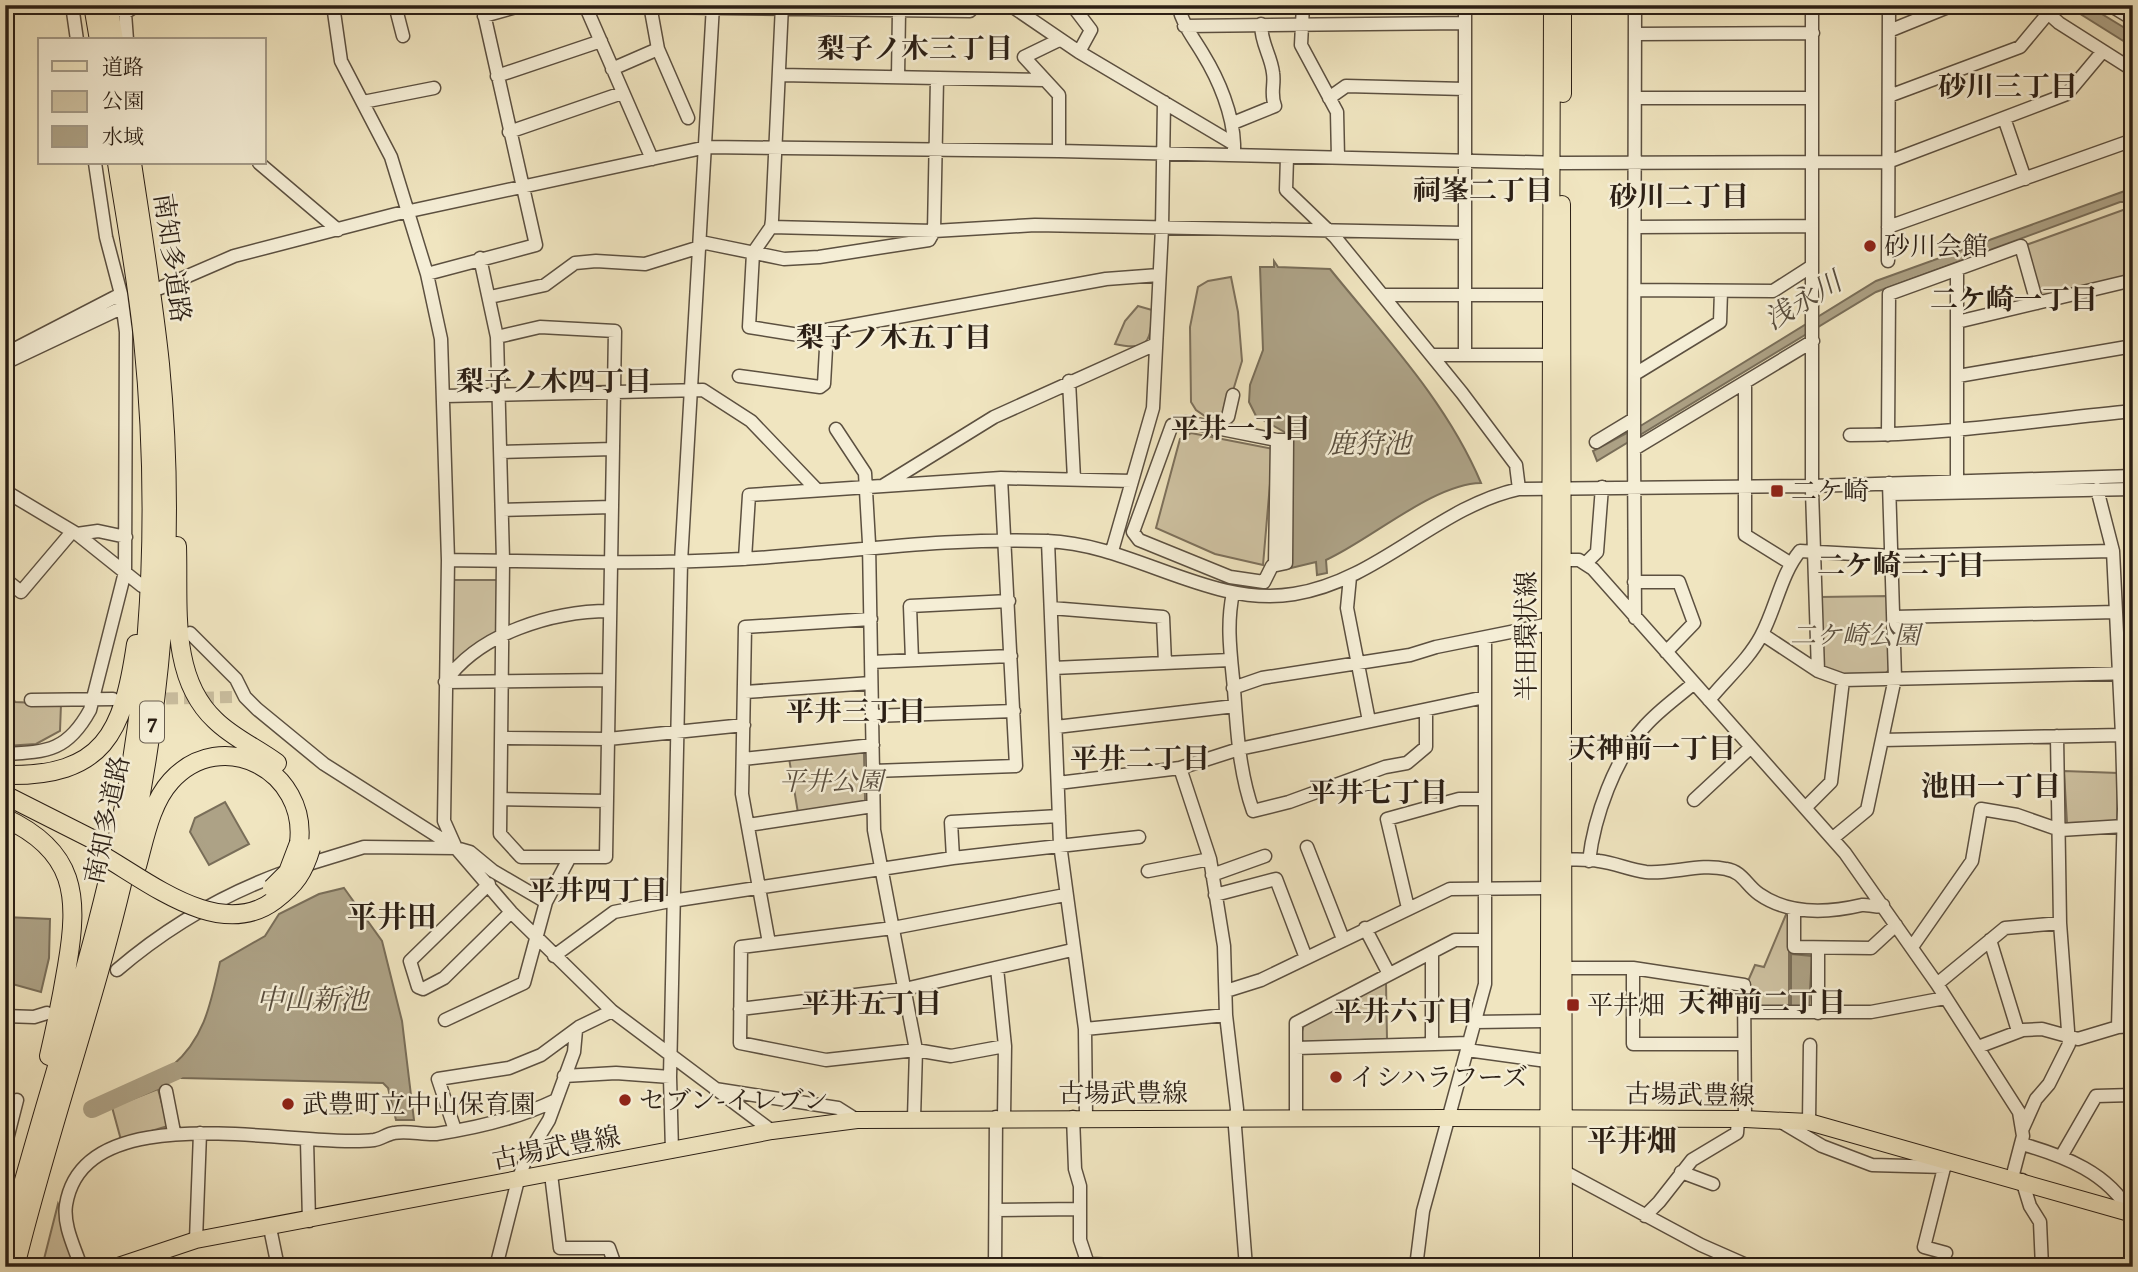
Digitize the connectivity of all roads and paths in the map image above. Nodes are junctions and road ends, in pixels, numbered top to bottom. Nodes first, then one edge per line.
1 (72, 5) edge
2 (93, 5) edge
3 (137, 5) edge
4 (333, 5) edge
5 (395, 5) edge
6 (523, 5) edge
7 (585, 5) edge
8 (975, 5) edge
9 (1010, 5) edge
10 (1072, 5) edge
11 (1178, 5) edge
12 (1303, 5) edge
13 (1465, 5) edge
14 (1552, 5) edge
15 (1563, 5) edge
16 (1635, 5) edge
17 (1812, 5) edge
18 (1889, 5) edge
19 (1954, 5) edge
20 (2110, 5) edge
21 (650, 6) edge
22 (713, 6) edge
23 (783, 7) edge
24 (2047, 8) edge
25 (117, 9) edge
26 (483, 11) edge
27 (899, 11) junction
28 (2133, 19) edge
29 (1302, 23) junction
30 (1465, 23) junction
31 (1261, 24) junction
32 (1184, 26) junction
33 (1889, 30) junction
34 (1813, 33) junction
35 (1635, 34) junction
36 (402, 36) dead end
37 (77, 38) edge
38 (99, 38) edge
39 (114, 38) edge
40 (126, 38) edge
41 (1059, 40) junction
42 (601, 41) junction
43 (658, 49) junction
44 (2103, 51) junction
45 (1079, 52) junction
46 (612, 69) junction
47 (2133, 70) edge
48 (779, 75) junction
49 (497, 76) junction
50 (898, 77) junction
51 (937, 79) junction
52 (1044, 80) junction
53 (426, 86) dead end
54 (1465, 89) junction
55 (622, 93) junction
56 (1889, 96) junction
57 (1635, 98) junction
58 (1812, 98) junction
59 (1329, 99) junction
60 (363, 102) junction
61 (1164, 102) junction
62 (688, 118) dead end
63 (2004, 118) junction
64 (1233, 123) junction
65 (509, 132) junction
66 (2133, 140) edge
67 (775, 146) junction
68 (707, 147) junction
69 (936, 149) junction
70 (1234, 150) junction
71 (1059, 151) junction
72 (1163, 153) junction
73 (1287, 157) junction
74 (1338, 158) junction
75 (652, 159) junction
76 (1465, 161) junction
77 (1888, 162) junction
78 (1557, 163) junction
79 (1634, 163) junction
80 (1812, 163) junction
81 (95, 164) edge
82 (117, 164) edge
83 (132, 164) edge
84 (260, 164) edge
85 (2025, 178) junction
86 (524, 187) junction
87 (408, 211) junction
88 (1812, 226) junction
89 (771, 227) junction
90 (1635, 227) junction
91 (1888, 227) junction
92 (1162, 228) junction
93 (338, 230) junction
94 (934, 231) junction
95 (1329, 232) junction
96 (1465, 233) junction
97 (701, 244) junction
98 (754, 253) junction
99 (480, 258) junction
100 (1888, 261) dead end
101 (1812, 266) junction
102 (1957, 270) junction
103 (427, 274) junction
104 (1159, 275) junction
105 (2133, 280) edge
106 (160, 288) dead end
107 (1634, 290) junction
108 (1720, 291) junction
109 (121, 294) junction
110 (1465, 294) junction
111 (1382, 295) junction
112 (1550, 295) junction
113 (489, 298) junction
114 (2037, 303) junction
115 (117, 310) dead end
116 (1957, 322) junction
117 (827, 331) junction
118 (497, 337) junction
119 (1813, 341) junction
120 (1156, 344) junction
121 (2133, 346) edge
122 (5, 354) edge
123 (1431, 355) junction
124 (1465, 355) junction
125 (1551, 355) junction
126 (5, 363) edge
127 (1635, 374) junction
128 (739, 376) dead end
129 (1958, 376) junction
130 (1069, 381) junction
131 (1745, 382) junction
132 (690, 390) junction
133 (615, 392) junction
134 (499, 394) junction
135 (1233, 395) dead end
136 (445, 396) junction
137 (2133, 411) edge
138 (1634, 419) junction
139 (1956, 428) junction
140 (836, 429) dead end
141 (1216, 430) junction
142 (1888, 435) junction
143 (1850, 436) dead end
144 (1596, 442) dead end
145 (158, 448) junction
146 (613, 449) junction
147 (1634, 449) junction
148 (501, 452) junction
149 (2133, 476) edge
150 (1001, 478) junction
151 (1074, 479) junction
152 (1132, 481) junction
153 (1957, 481) junction
154 (883, 486) junction
155 (1745, 486) junction
156 (1812, 486) junction
157 (866, 487) junction
158 (1556, 487) junction
159 (1602, 487) junction
160 (1634, 487) junction
161 (1519, 489) junction
162 (1890, 489) junction
163 (2097, 489) junction
164 (2133, 489) edge
165 (817, 490) junction
166 (8, 497) edge
167 (612, 507) junction
168 (503, 510) junction
169 (74, 533) junction
170 (126, 537) junction
171 (1005, 541) junction
172 (1048, 541) junction
173 (869, 550) junction
174 (1813, 550) junction
175 (1112, 551) junction
176 (2113, 551) junction
177 (1891, 556) junction
178 (745, 559) junction
179 (1562, 559) junction
180 (448, 560) junction
181 (503, 561) junction
182 (611, 562) junction
183 (681, 562) junction
184 (1586, 562) junction
185 (1790, 563) junction
186 (125, 572) junction
187 (1350, 577) junction
188 (5, 579) edge
189 (1634, 582) junction
190 (142, 586) dead end
191 (1233, 593) junction
192 (1009, 601) junction
193 (1051, 608) junction
194 (610, 611) junction
195 (2116, 612) junction
196 (1894, 617) junction
197 (1635, 618) junction
198 (870, 620) junction
199 (1550, 624) junction
200 (190, 633) dead end
201 (1762, 634) junction
202 (502, 636) junction
203 (1485, 638) junction
204 (1666, 652) junction
205 (1012, 656) junction
206 (912, 660) junction
207 (1230, 660) junction
208 (871, 662) junction
209 (1165, 663) junction
210 (1358, 663) junction
211 (1053, 668) junction
212 (1818, 671) junction
213 (2133, 673) edge
214 (2119, 674) junction
215 (1895, 678) junction
216 (608, 680) junction
217 (1843, 680) junction
218 (502, 681) junction
219 (445, 682) junction
220 (871, 683) junction
221 (1694, 683) junction
222 (1233, 688) junction
223 (745, 692) junction
224 (1485, 697) junction
225 (93, 699) junction
226 (113, 699) dead end
227 (31, 700) dead end
228 (1709, 700) junction
229 (1235, 706) junction
230 (1426, 710) junction
231 (1014, 711) junction
232 (872, 716) junction
233 (1368, 721) junction
234 (744, 725) junction
235 (1056, 727) junction
236 (677, 733) junction
237 (2122, 735) junction
238 (2057, 736) junction
239 (501, 738) junction
240 (608, 739) junction
241 (1882, 740) junction
242 (873, 745) junction
243 (1751, 747) junction
244 (1239, 749) junction
245 (5, 754) edge
246 (743, 759) junction
247 (1180, 768) junction
248 (873, 771) junction
249 (5, 775) edge
250 (1058, 783) junction
251 (1697, 791) dead end
252 (5, 794) edge
253 (1485, 799) junction
254 (501, 800) junction
255 (607, 801) junction
256 (5, 804) edge
257 (873, 806) junction
258 (1806, 807) junction
259 (1059, 816) junction
260 (5, 818) edge
261 (748, 825) junction
262 (2124, 827) junction
263 (2060, 830) junction
264 (1139, 837) dead end
265 (1833, 838) junction
266 (1060, 844) junction
267 (305, 846) junction
268 (1307, 846) dead end
269 (456, 848) junction
270 (102, 849) junction
271 (1265, 856) dead end
272 (570, 857) junction
273 (953, 858) junction
274 (1210, 859) junction
275 (1562, 859) junction
276 (1590, 861) junction
277 (881, 868) junction
278 (1148, 871) dead end
279 (1212, 875) junction
280 (2127, 880) edge
281 (489, 884) junction
282 (759, 888) junction
283 (1485, 888) junction
284 (1550, 888) junction
285 (1215, 894) junction
286 (1065, 895) junction
287 (674, 900) junction
288 (546, 902) junction
289 (1883, 905) junction
290 (1408, 908) junction
291 (1794, 910) junction
292 (511, 912) junction
293 (2060, 923) junction
294 (1896, 925) junction
295 (1365, 928) junction
296 (893, 929) junction
297 (536, 937) junction
298 (1343, 939) junction
299 (1485, 940) junction
300 (1990, 940) junction
301 (769, 943) junction
302 (1912, 947) junction
303 (1818, 948) junction
304 (1072, 950) junction
305 (1432, 952) junction
306 (554, 956) junction
307 (1306, 958) junction
308 (997, 968) junction
309 (1563, 968) junction
310 (1633, 968) junction
311 (117, 970) dead end
312 (1389, 974) junction
313 (1937, 984) junction
314 (905, 989) junction
315 (1226, 991) junction
316 (1945, 998) junction
317 (740, 1009) junction
318 (612, 1011) junction
319 (1744, 1012) junction
320 (47, 1013) dead end
321 (1818, 1013) junction
322 (1226, 1015) junction
323 (5, 1016) edge
324 (445, 1020) dead end
325 (1547, 1021) junction
326 (1475, 1022) junction
327 (2133, 1026) edge
328 (2118, 1027) junction
329 (1085, 1029) junction
330 (576, 1030) junction
331 (2018, 1031) junction
332 (2069, 1038) junction
333 (1432, 1042) junction
334 (1744, 1044) junction
335 (1810, 1045) dead end
336 (1005, 1046) junction
337 (1468, 1047) junction
338 (1978, 1047) junction
339 (1296, 1048) junction
340 (916, 1050) junction
341 (671, 1054) junction
342 (1547, 1061) junction
343 (564, 1076) junction
344 (670, 1077) junction
345 (68, 1080) junction
346 (2133, 1083) edge
347 (715, 1088) junction
348 (166, 1091) dead end
349 (17, 1100) dead end
350 (554, 1101) junction
351 (1000, 1117) junction
352 (1080, 1117) junction
353 (914, 1118) junction
354 (1236, 1118) junction
355 (1296, 1118) junction
356 (1447, 1118) junction
357 (1556, 1118) junction
358 (1741, 1119) junction
359 (11, 1120) edge
360 (857, 1120) junction
361 (1778, 1120) junction
362 (1810, 1122) junction
363 (2023, 1128) junction
364 (455, 1130) junction
365 (772, 1131) junction
366 (174, 1132) junction
367 (200, 1133) junction
368 (7, 1138) edge
369 (307, 1140) junction
370 (2022, 1144) junction
371 (672, 1151) junction
372 (2062, 1155) junction
373 (1946, 1163) junction
374 (1681, 1171) junction
375 (1565, 1172) junction
376 (551, 1174) junction
377 (2017, 1179) junction
378 (24, 1180) junction
379 (518, 1180) junction
380 (1713, 1184) dead end
381 (1080, 1209) junction
382 (996, 1210) junction
383 (2132, 1213) edge
384 (1645, 1216) junction
385 (309, 1221) junction
386 (270, 1228) junction
387 (196, 1240) junction
388 (5, 1250) edge
389 (1946, 1253) dead end
390 (615, 1265) dead end
391 (1089, 1265) edge
392 (15, 1267) edge
393 (81, 1267) edge
394 (115, 1267) edge
395 (278, 1267) edge
396 (496, 1267) edge
397 (995, 1267) edge
398 (1176, 1267) edge
399 (1246, 1267) edge
400 (1416, 1267) edge
401 (1548, 1267) edge
402 (1564, 1267) edge
403 (1752, 1267) edge
404 (2042, 1267) edge

1 - 37 street
2 - 38 highway
3 - 25 street
4 - 60 street
5 - 36 street
6 - 26 street
7 - 42 street
8 - 27 street
9 - 41 street
10 - 45 street
11 - 32 street
12 - 29 street
13 - 30 street
14 - 78 main road, 半田環状線
15 - 78 main road, 半田環状線
16 - 35 street
17 - 34 street
18 - 33 street
19 - 33 street
20 - 28 street
21 - 22 street
21 - 43 street
22 - 23 street
22 - 68 street
23 - 27 street
23 - 48 street
24 - 44 street
24 - 56 street
25 - 39 highway
25 - 40 street
26 - 49 street
27 - 50 street
29 - 30 street
29 - 31 street
29 - 59 street
30 - 54 street
31 - 32 street
31 - 64 street
32 - 64 street
33 - 56 street
34 - 35 street
34 - 58 street
35 - 57 street
41 - 45 street
41 - 52 street
42 - 46 street
42 - 49 street
43 - 46 street
43 - 62 street
44 - 47 street
44 - 63 street
45 - 61 street
46 - 55 street
48 - 50 street
48 - 67 street
49 - 65 street
50 - 51 street
51 - 52 street
51 - 69 street
52 - 71 street
53 - 60 street
54 - 59 street
54 - 76 street
55 - 65 street
55 - 75 street
56 - 77 street
57 - 58 street
57 - 79 street
58 - 80 street
59 - 74 street
60 - 87 street
61 - 70 street
61 - 72 street
63 - 77 street
63 - 85 street
64 - 70 street
65 - 86 street
66 - 85 street
67 - 68 street
67 - 69 street
67 - 89 street
68 - 75 street
68 - 97 street
69 - 71 street
69 - 94 street
70 - 72 street
70 - 73 street
71 - 72 street
72 - 92 street
73 - 74 street
73 - 95 street
74 - 76 street
75 - 86 street
76 - 78 street
76 - 96 street
77 - 80 street
77 - 91 street
78 - 79 street
78 - 112 main road, 半田環状線
78 - 158 main road, 半田環状線
79 - 80 street
79 - 90 street
80 - 88 street
81 - 109 street
82 - 145 highway, 南知多道路 / 7
83 - 145 highway, 南知多道路 / 7
84 - 93 street
85 - 91 street
86 - 87 street
86 - 99 street
87 - 93 street
87 - 103 street
88 - 90 street
88 - 101 street
89 - 94 street
89 - 98 street
90 - 107 street
91 - 100 street
92 - 94 street
92 - 95 street
92 - 104 street
93 - 106 street
94 - 98 street
95 - 96 street
95 - 111 street
96 - 110 street
97 - 98 street
97 - 113 street
97 - 132 street
98 - 117 street
99 - 103 street
99 - 113 street
101 - 108 street
101 - 119 street
102 - 114 street
102 - 116 street
102 - 142 street
103 - 136 street
104 - 117 street
104 - 120 street
105 - 114 street
107 - 108 street
107 - 127 street
108 - 127 street
109 - 122 street
109 - 170 street
110 - 111 street
110 - 112 street
110 - 124 street
111 - 123 street
112 - 125 main road, 半田環状線
113 - 118 street
114 - 116 street
115 - 126 street
116 - 129 street
117 - 128 street
118 - 133 street
118 - 134 street
119 - 131 street
119 - 156 street
120 - 130 street
120 - 152 street
121 - 129 street
123 - 124 street
123 - 161 street
124 - 125 street
125 - 158 main road, 半田環状線
127 - 138 street
129 - 139 street
130 - 151 street
130 - 154 street
131 - 147 street
131 - 155 street
132 - 133 street
132 - 165 street
132 - 183 street
133 - 134 street
133 - 146 street
134 - 136 street
134 - 148 street
135 - 141 street
136 - 180 street
137 - 139 street
138 - 144 street
138 - 147 street
139 - 142 street
139 - 153 street
140 - 157 street
141 - 141 street
142 - 143 street
145 - 249 highway
145 - 267 highway
145 - 345 highway, 南知多道路 / 7
145 - 378 highway, 南知多道路 / 7
146 - 148 street
146 - 167 street
147 - 160 street
148 - 168 street
149 - 153 street
150 - 151 street
150 - 154 street
150 - 171 street
151 - 152 street
152 - 175 street
153 - 162 street
154 - 157 street
155 - 156 street
155 - 160 street
155 - 185 street
156 - 162 street
156 - 174 street
157 - 165 street
157 - 173 street
158 - 159 street
158 - 161 street
158 - 179 main road, 半田環状線
158 - 199 main road, 半田環状線
159 - 160 street
159 - 184 street
160 - 189 street
161 - 187 street
162 - 163 street
162 - 177 street
163 - 164 street
163 - 176 street
165 - 178 street
166 - 169 street
167 - 168 street
167 - 182 street
168 - 181 street
169 - 170 street
169 - 186 street
169 - 188 street
170 - 186 street
171 - 172 street
171 - 173 street
171 - 192 street
172 - 175 street
172 - 193 street
173 - 178 street
173 - 198 street
174 - 177 street
174 - 185 street
174 - 212 street
175 - 191 street
176 - 177 street
176 - 195 street
177 - 196 street
178 - 183 street
179 - 184 street
179 - 275 main road, 半田環状線
180 - 181 street
180 - 219 street
181 - 182 street
181 - 202 street
182 - 183 street
182 - 194 street
183 - 236 street
184 - 197 street
185 - 201 street
186 - 190 street
186 - 225 street
187 - 191 street
187 - 210 street
189 - 197 street
189 - 204 street
191 - 207 street
192 - 205 street
192 - 206 street
193 - 209 street
193 - 211 street
194 - 202 street
194 - 216 street
195 - 196 street
195 - 214 street
196 - 215 street
197 - 204 street
198 - 208 street
198 - 223 street
199 - 203 street
199 - 284 main road, 半田環状線
200 - 269 street
201 - 212 street
201 - 228 street
202 - 218 street
202 - 219 street
203 - 210 street
203 - 224 street
204 - 221 street
205 - 206 street
205 - 231 street
206 - 208 street
207 - 209 street
207 - 222 street
208 - 220 street
209 - 211 street
210 - 222 street
210 - 233 street
211 - 235 street
212 - 217 street
213 - 214 street
214 - 215 street
214 - 237 street
215 - 217 street
215 - 241 street
216 - 218 street
216 - 240 street
217 - 258 street
218 - 219 street
218 - 239 street
219 - 269 street
220 - 223 street
220 - 232 street
221 - 228 street
221 - 276 street
222 - 229 street
223 - 234 street
224 - 230 street
224 - 253 street
225 - 226 street
225 - 227 street
225 - 245 street
228 - 243 street
229 - 235 street
229 - 244 street
230 - 233 street
230 - 244 street
231 - 232 street
231 - 248 street
232 - 242 street
233 - 244 street
234 - 236 street
234 - 246 street
235 - 250 street
236 - 240 street
236 - 287 street
237 - 238 street
237 - 262 street
238 - 241 street
238 - 263 street
239 - 240 street
239 - 254 street
240 - 255 street
241 - 265 street
242 - 246 street
242 - 248 street
243 - 251 street
243 - 258 street
244 - 247 street
246 - 261 street
247 - 250 street
247 - 274 street
248 - 257 street
250 - 259 street
252 - 270 highway
253 - 283 street
253 - 290 street
254 - 255 street
254 - 272 street
255 - 272 street
256 - 270 highway
257 - 261 street
257 - 277 street
258 - 265 street
259 - 266 street
259 - 273 street
260 - 378 highway
261 - 282 street
262 - 263 street
262 - 280 street
263 - 293 street
263 - 302 street
264 - 266 street
265 - 289 street
266 - 273 street
266 - 286 street
267 - 270 highway, bridge
267 - 345 highway
268 - 298 street
269 - 281 street
269 - 288 street
269 - 311 street
271 - 279 street
272 - 288 street
273 - 277 street
274 - 278 street
274 - 279 street
275 - 276 street
275 - 309 main road, 半田環状線
276 - 291 street
277 - 282 street
277 - 296 street
279 - 285 street
280 - 328 street
281 - 292 street
281 - 292 street
282 - 287 street
282 - 301 street
283 - 284 street
283 - 290 street
283 - 299 street
284 - 325 main road, 半田環状線
285 - 307 street
285 - 315 street
286 - 296 street
286 - 304 street
287 - 306 street
287 - 341 street
288 - 297 street
289 - 291 street
289 - 294 street
290 - 295 street
291 - 303 street
292 - 297 street
293 - 300 street
293 - 332 street
294 - 302 street
294 - 303 street
295 - 298 street
295 - 312 street
296 - 301 street
296 - 314 street
297 - 306 street
297 - 324 street
298 - 307 street
299 - 305 street
299 - 326 street
300 - 313 street
300 - 331 street
301 - 317 street
302 - 313 street
303 - 321 street
304 - 308 street
304 - 329 street
305 - 312 street
305 - 333 street
306 - 318 street
307 - 315 street
308 - 314 street
308 - 336 street
309 - 310 street
309 - 357 main road, 半田環状線
310 - 319 street
310 - 334 street
312 - 339 street
313 - 316 street
314 - 317 street
314 - 340 street
315 - 322 street
316 - 321 street
316 - 338 street
317 - 340 street
318 - 330 street
318 - 341 street
319 - 321 street
319 - 334 street
320 - 323 street
322 - 329 street
322 - 354 street
325 - 326 street
325 - 342 main road, 半田環状線
326 - 337 street
327 - 328 street
328 - 332 street
329 - 352 street
330 - 343 street
330 - 364 street
331 - 332 street
331 - 338 street
332 - 363 street
333 - 337 street
333 - 339 street
334 - 358 street
335 - 362 street
336 - 340 street
336 - 351 street
337 - 342 street
337 - 356 street
338 - 363 street
339 - 355 street
340 - 353 street
341 - 344 street
341 - 347 street
342 - 357 main road, 半田環状線
343 - 344 street
343 - 350 street
344 - 371 street
345 - 392 highway, 南知多道路 / 7
346 - 372 street
347 - 360 street
347 - 365 street
348 - 366 street
349 - 359 street
350 - 364 street
350 - 379 street
351 - 352 main road, 古場武豊線
351 - 353 main road, 古場武豊線
351 - 382 street
352 - 354 main road, 古場武豊線
352 - 381 street
353 - 360 main road, 古場武豊線
354 - 355 main road, 古場武豊線
354 - 399 street
355 - 356 main road, 古場武豊線
356 - 357 main road, 古場武豊線
356 - 400 street
357 - 358 main road, 古場武豊線
357 - 375 main road, 半田環状線
357 - 401 main road, 半田環状線
358 - 361 main road, 古場武豊線
358 - 374 street
359 - 368 street
360 - 365 main road, 古場武豊線
361 - 362 main road, 古場武豊線
361 - 373 street
362 - 373 main road, 古場武豊線
363 - 370 street
364 - 369 street
365 - 371 main road, 古場武豊線
366 - 367 street
366 - 393 street
367 - 369 street
367 - 387 street
369 - 385 street
370 - 372 street
370 - 377 street
371 - 376 main road, 古場武豊線
372 - 383 street
373 - 377 main road, 古場武豊線
373 - 389 street
374 - 380 street
374 - 384 street
375 - 384 street
375 - 402 main road, 半田環状線
376 - 379 main road, 古場武豊線
376 - 390 street
377 - 383 main road, 古場武豊線
377 - 404 street
378 - 388 highway, 南知多道路 / 7
379 - 385 main road, 古場武豊線
379 - 396 street
381 - 382 street
381 - 391 street
382 - 397 street
384 - 403 street
385 - 386 main road, 古場武豊線
386 - 387 main road, 古場武豊線
386 - 395 street
387 - 394 main road, 古場武豊線
391 - 398 street

